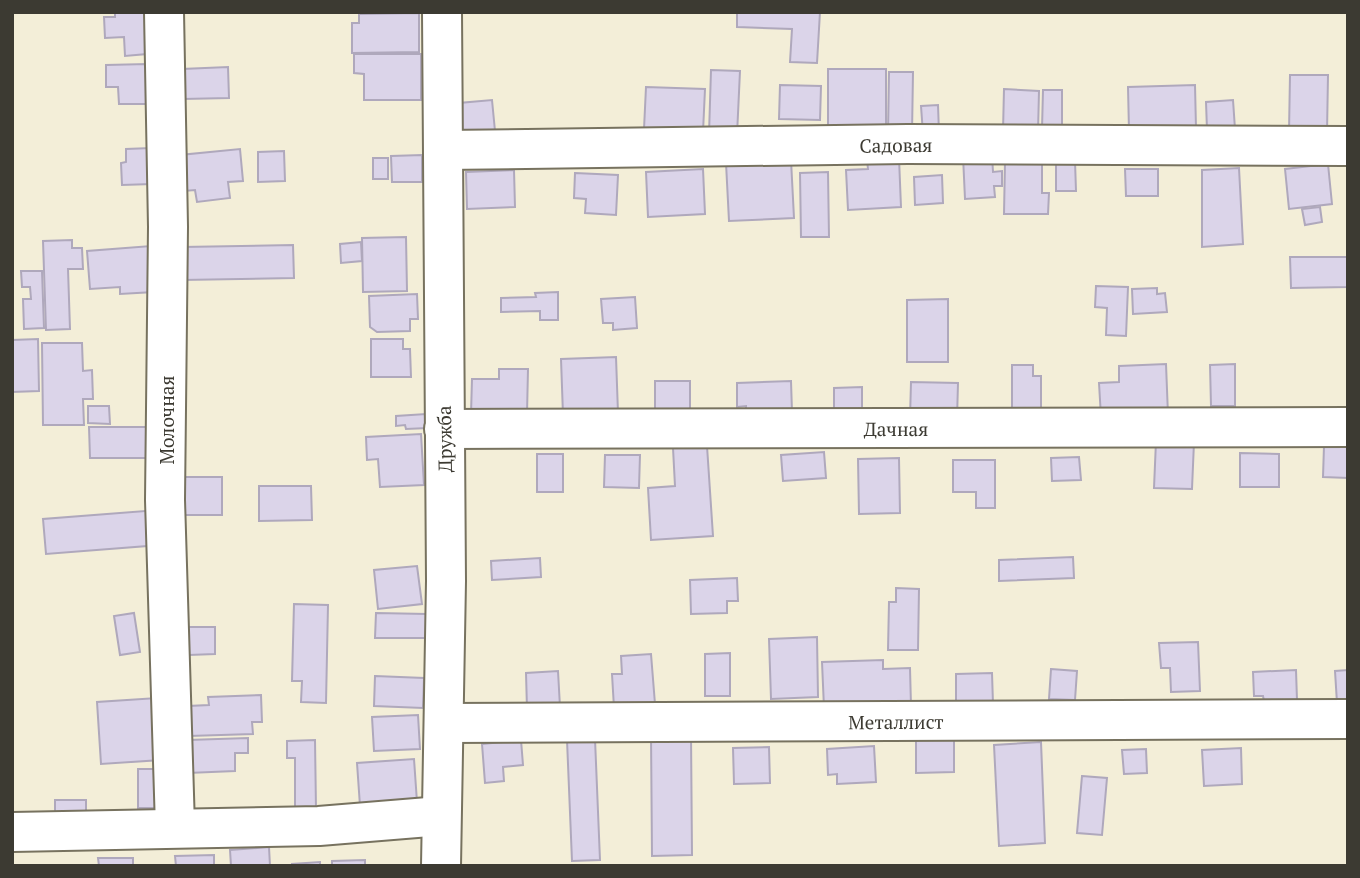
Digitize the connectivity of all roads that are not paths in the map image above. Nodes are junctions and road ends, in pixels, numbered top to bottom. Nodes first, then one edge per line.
1 (164, 12) edge
2 (442, 12) edge
3 (1348, 146) edge
4 (443, 150) junction
5 (1348, 428) edge
6 (444, 429) junction
7 (1348, 719) edge
8 (444, 723) junction
9 (440, 816) junction
10 (175, 827) junction
11 (12, 832) edge
12 (441, 866) edge

1 - 10 street, Молочная
2 - 4 street, Дружба
3 - 4 street, Садовая
4 - 6 street, Дружба
5 - 6 street, Дачная
6 - 8 street, Дружба
7 - 8 street, Металлист
8 - 9 street, Дружба
9 - 10 street
9 - 12 street, Дружба
10 - 11 street

